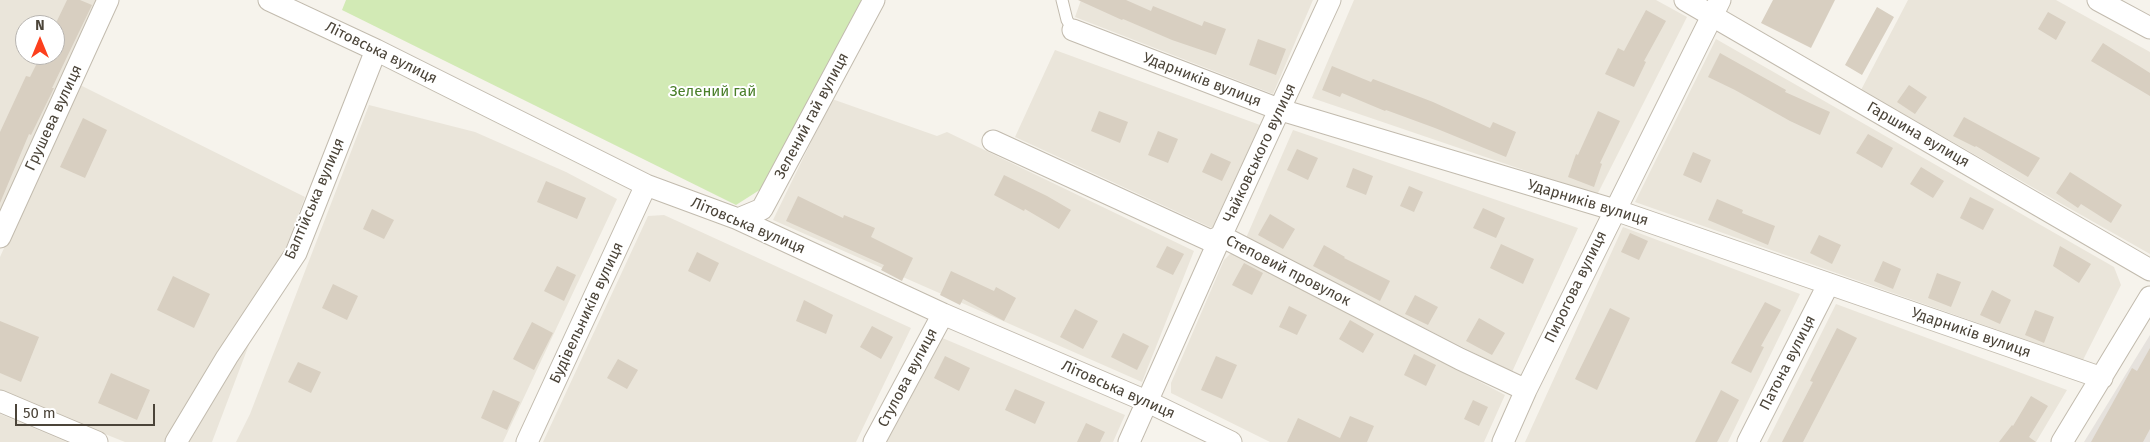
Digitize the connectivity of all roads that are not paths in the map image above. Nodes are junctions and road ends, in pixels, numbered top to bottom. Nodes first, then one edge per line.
1 (108, 0) edge
2 (269, 0) edge
3 (874, 0) edge
4 (1062, 0) edge
5 (1330, 0) edge
6 (1685, 0) edge
7 (2098, 0) edge
8 (1717, 8) edge
9 (2150, 28) edge
10 (1073, 30) joint
11 (376, 50) junction
12 (1281, 110) junction
13 (993, 141) dead end
14 (646, 185) junction
15 (1614, 210) junction
16 (738, 219) junction
17 (1221, 236) junction
18 (0, 237) edge
19 (2150, 270) edge
20 (1828, 285) junction
21 (2150, 297) edge
22 (943, 314) junction
23 (2102, 378) junction
24 (1526, 390) junction
25 (0, 401) edge
26 (1146, 401) junction
27 (96, 442) edge
28 (176, 442) edge
29 (527, 442) edge
30 (874, 442) edge
31 (1129, 442) edge
32 (1231, 442) edge
33 (1503, 442) edge
34 (1748, 442) edge
35 (2062, 442) edge

1 - 18 street, Грушева вулиця
2 - 11 street, Літовська вулиця
3 - 16 street, Зелений гай вулиця
4 - 10 lane
5 - 12 street, Чайковського вулиця
6 - 8 street, Гаршина вулиця
7 - 9 street
8 - 15 street, Пирогова вулиця
8 - 19 street, Гаршина вулиця
10 - 12 street, Ударників вулиця
11 - 14 street, Літовська вулиця
11 - 28 street, Балтійська вулиця
12 - 15 street, Ударників вулиця
12 - 17 street, Чайковського вулиця
13 - 17 street, Степовий провулок
14 - 16 street, Літовська вулиця
14 - 29 street, Будівельників вулиця
15 - 20 street, Ударників вулиця
15 - 24 street, Пирогова вулиця
16 - 22 street, Літовська вулиця
17 - 24 street, Степовий провулок
17 - 26 street, Чайковського вулиця
20 - 23 street, Ударників вулиця
20 - 34 street, Патона вулиця
21 - 23 street
22 - 26 street, Літовська вулиця
22 - 30 street, Стулова вулиця
23 - 35 street
24 - 33 street, Пирогова вулиця
25 - 27 street
26 - 31 street, Чайковського вулиця
26 - 32 street, Літовська вулиця

